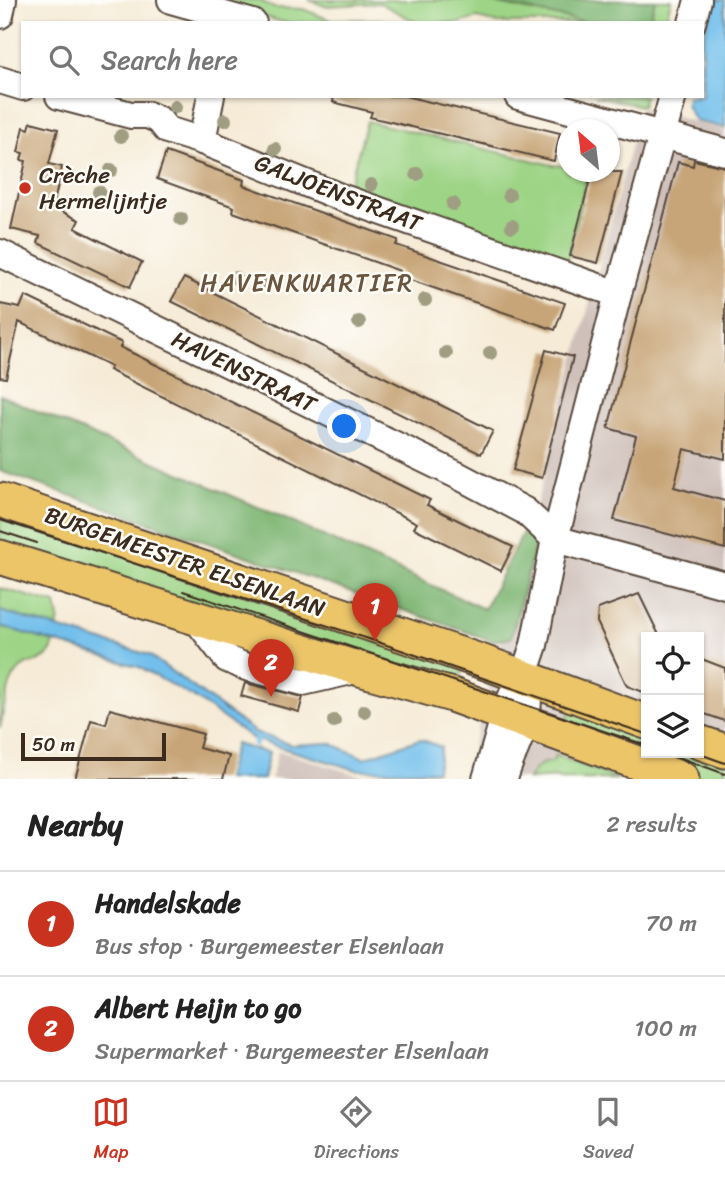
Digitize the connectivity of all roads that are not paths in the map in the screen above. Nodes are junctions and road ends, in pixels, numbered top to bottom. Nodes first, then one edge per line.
1 (3, 0) edge
2 (171, 0) edge
3 (698, 0) edge
4 (0, 15) edge
5 (246, 21) edge
6 (693, 21) edge
7 (0, 80) edge
8 (21, 86) edge
9 (67, 98) edge
10 (211, 98) edge
11 (525, 98) edge
12 (672, 98) edge
13 (662, 136) junction
14 (201, 141) junction
15 (725, 152) edge
16 (0, 253) edge
17 (618, 294) junction
18 (0, 500) edge
19 (555, 539) junction
20 (0, 557) edge
21 (725, 585) edge
22 (523, 678) junction
23 (515, 717) junction
24 (641, 720) edge
25 (704, 743) edge
26 (725, 751) edge
27 (486, 779) edge
28 (504, 779) edge
29 (682, 779) edge

1 - 4 street
2 - 5 street
3 - 6 street
7 - 8 street
9 - 14 street, GALJOENSTRAAT
10 - 14 street
11 - 13 street
12 - 13 street
13 - 15 street
13 - 17 street
14 - 17 street, GALJOENSTRAAT
16 - 19 street, HAVENSTRAAT
17 - 19 street
18 - 22 main road, BURGEMEESTER ELSENLAAN
19 - 21 street
19 - 22 street
20 - 23 main road, BURGEMEESTER ELSENLAAN
22 - 23 street
22 - 24 main road, BURGEMEESTER ELSENLAAN
23 - 27 street
23 - 28 street
23 - 29 main road, BURGEMEESTER ELSENLAAN
25 - 26 main road

